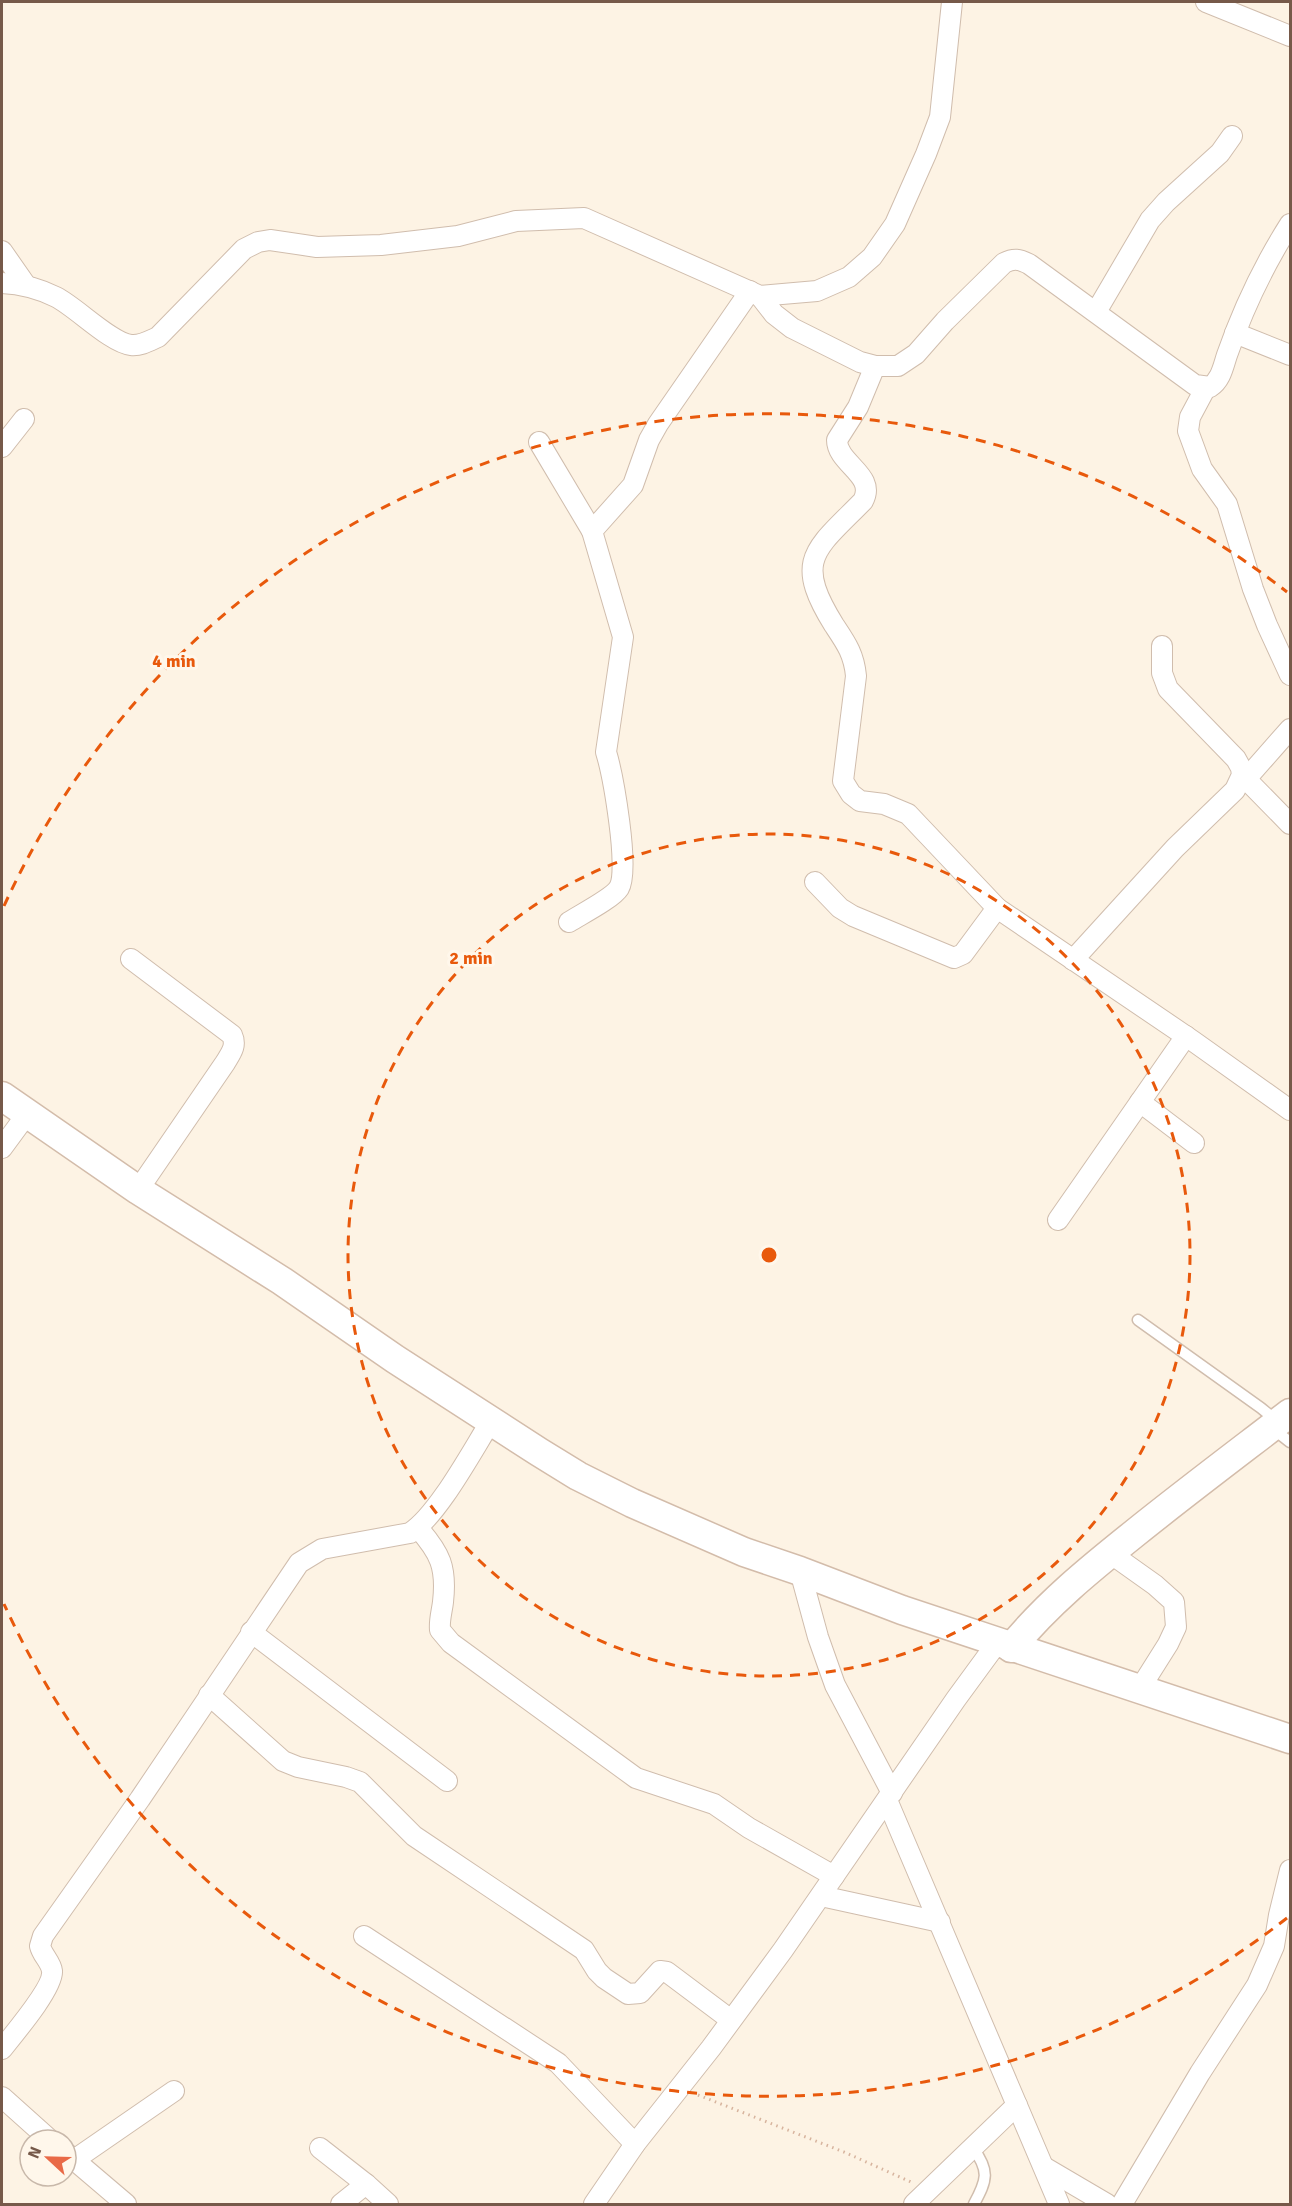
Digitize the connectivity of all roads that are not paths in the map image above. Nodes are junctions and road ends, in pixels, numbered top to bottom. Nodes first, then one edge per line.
1 (952, 2) edge
2 (1206, 2) edge
3 (1290, 34) edge
4 (1232, 136) dead end
5 (1290, 224) edge
6 (2, 250) edge
7 (2, 283) edge
8 (25, 285) junction
9 (755, 293) junction
10 (1096, 312) junction
11 (1235, 333) junction
12 (1290, 355) edge
13 (874, 366) junction
14 (1206, 387) junction
15 (24, 419) dead end
16 (539, 442) dead end
17 (2, 447) edge
18 (592, 531) junction
19 (1162, 646) dead end
20 (1290, 675) edge
21 (1290, 729) edge
22 (1244, 777) junction
23 (1290, 824) edge
24 (815, 882) dead end
25 (997, 908) junction
26 (569, 922) dead end
27 (131, 959) dead end
28 (1073, 960) junction
29 (1186, 1036) junction
30 (2, 1096) edge
31 (1140, 1102) junction
32 (1290, 1110) edge
33 (27, 1114) junction
34 (1194, 1143) dead end
35 (2, 1148) edge
36 (138, 1190) junction
37 (1058, 1220) dead end
38 (1137, 1320) dead end
39 (491, 1421) junction
40 (1283, 1426) edge
41 (418, 1528) junction
42 (1110, 1553) junction
43 (800, 1571) junction
44 (251, 1632) junction
45 (1004, 1645) junction
46 (1139, 1690) junction
47 (209, 1695) junction
48 (1290, 1739) edge
49 (447, 1781) dead end
50 (890, 1797) junction
51 (1290, 1870) edge
52 (834, 1876) junction
53 (820, 1896) junction
54 (940, 1922) junction
55 (364, 1936) dead end
56 (731, 2020) junction
57 (2, 2049) edge
58 (174, 2091) dead end
59 (2, 2097) edge
60 (1017, 2105) junction
61 (37, 2128) edge
62 (635, 2144) junction
63 (320, 2148) dead end
64 (973, 2148) junction
65 (78, 2152) edge
66 (78, 2164) edge
67 (1044, 2167) junction
68 (366, 2184) junction
69 (126, 2205) edge
70 (340, 2205) edge
71 (388, 2205) edge
72 (594, 2205) edge
73 (914, 2205) edge
74 (974, 2205) edge
75 (1059, 2205) edge
76 (1107, 2205) edge
77 (1122, 2205) edge

1 - 9 street
2 - 3 street
4 - 10 street
5 - 11 street
6 - 8 street
7 - 8 street
8 - 9 street
9 - 13 street
9 - 18 street
10 - 13 street
10 - 14 street
11 - 12 street
11 - 14 street
13 - 25 street
14 - 20 street
15 - 17 street
16 - 18 street
18 - 26 street
19 - 22 street
21 - 22 street
22 - 23 street
22 - 28 street
24 - 25 street
25 - 28 street
27 - 36 street
28 - 29 street
29 - 31 street
29 - 32 street
30 - 33 main road
31 - 34 street
31 - 37 street
33 - 35 street
33 - 36 main road
36 - 39 main road
38 - 40 lane
39 - 41 street
39 - 43 main road
40 - 42 main road
41 - 44 street
41 - 52 street
42 - 45 main road
42 - 46 street
43 - 45 main road
43 - 50 street
44 - 47 street
44 - 49 street
45 - 46 main road
45 - 50 street
46 - 48 main road
47 - 56 street
47 - 57 street
50 - 52 street
50 - 54 street
51 - 77 street
52 - 53 street
53 - 54 street
53 - 56 street
54 - 60 street
55 - 62 street
56 - 62 street
58 - 65 street
59 - 61 street
60 - 64 street
60 - 67 street
62 - 72 street
63 - 68 street
64 - 73 street
64 - 74 lane
66 - 69 street
67 - 75 street
67 - 76 street
68 - 70 street
68 - 71 street

